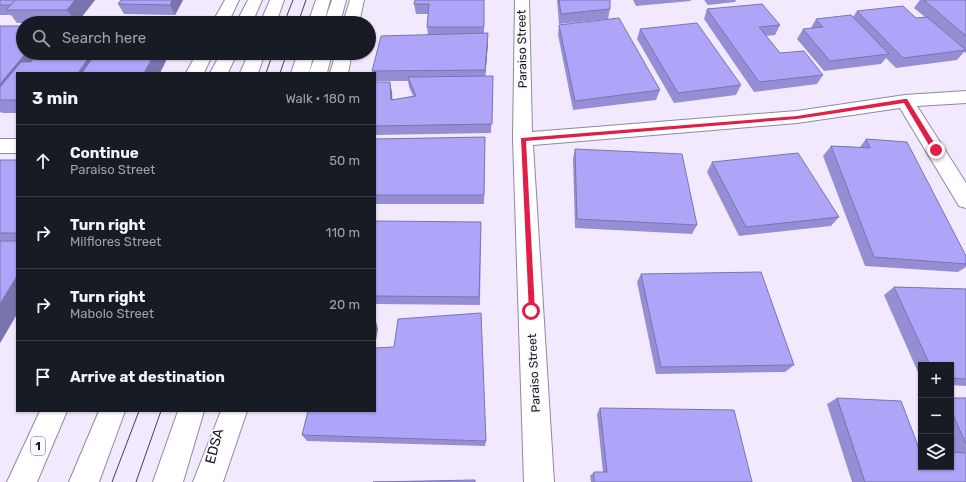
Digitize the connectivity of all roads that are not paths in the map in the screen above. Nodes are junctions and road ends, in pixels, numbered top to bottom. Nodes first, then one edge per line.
1 (232, 0) edge
2 (255, 0) edge
3 (277, 0) edge
4 (323, 0) edge
5 (339, 0) edge
6 (357, 0) edge
7 (522, 0) edge
8 (224, 16) edge
9 (247, 16) edge
10 (271, 16) edge
11 (318, 16) edge
12 (334, 16) edge
13 (353, 16) edge
14 (202, 60) edge
15 (226, 60) edge
16 (254, 60) edge
17 (304, 60) edge
18 (322, 60) edge
19 (342, 60) edge
20 (196, 72) edge
21 (220, 72) edge
22 (249, 72) edge
23 (300, 72) edge
24 (318, 72) edge
25 (339, 72) edge
26 (966, 97) edge
27 (905, 101) junction
28 (523, 139) junction
29 (0, 146) edge
30 (16, 146) edge
31 (966, 200) edge
32 (54, 412) edge
33 (112, 412) edge
34 (191, 412) edge
35 (223, 412) edge
36 (234, 412) edge
37 (22, 482) edge
38 (84, 482) edge
39 (168, 482) edge
40 (204, 482) edge
41 (208, 482) edge
42 (539, 482) edge

1 - 8 main road
2 - 9 main road
3 - 10 main road
4 - 11 main road
5 - 12 main road
6 - 13 main road
7 - 28 main road, Paraiso Street
14 - 20 main road
15 - 21 main road
16 - 22 main road
17 - 23 main road
18 - 24 main road
19 - 25 main road
26 - 27 main road
27 - 28 main road
27 - 31 main road
28 - 42 main road, Paraiso Street
29 - 30 main road
32 - 37 main road, 1
33 - 38 main road
34 - 39 main road
35 - 40 main road, EDSA
36 - 41 main road

